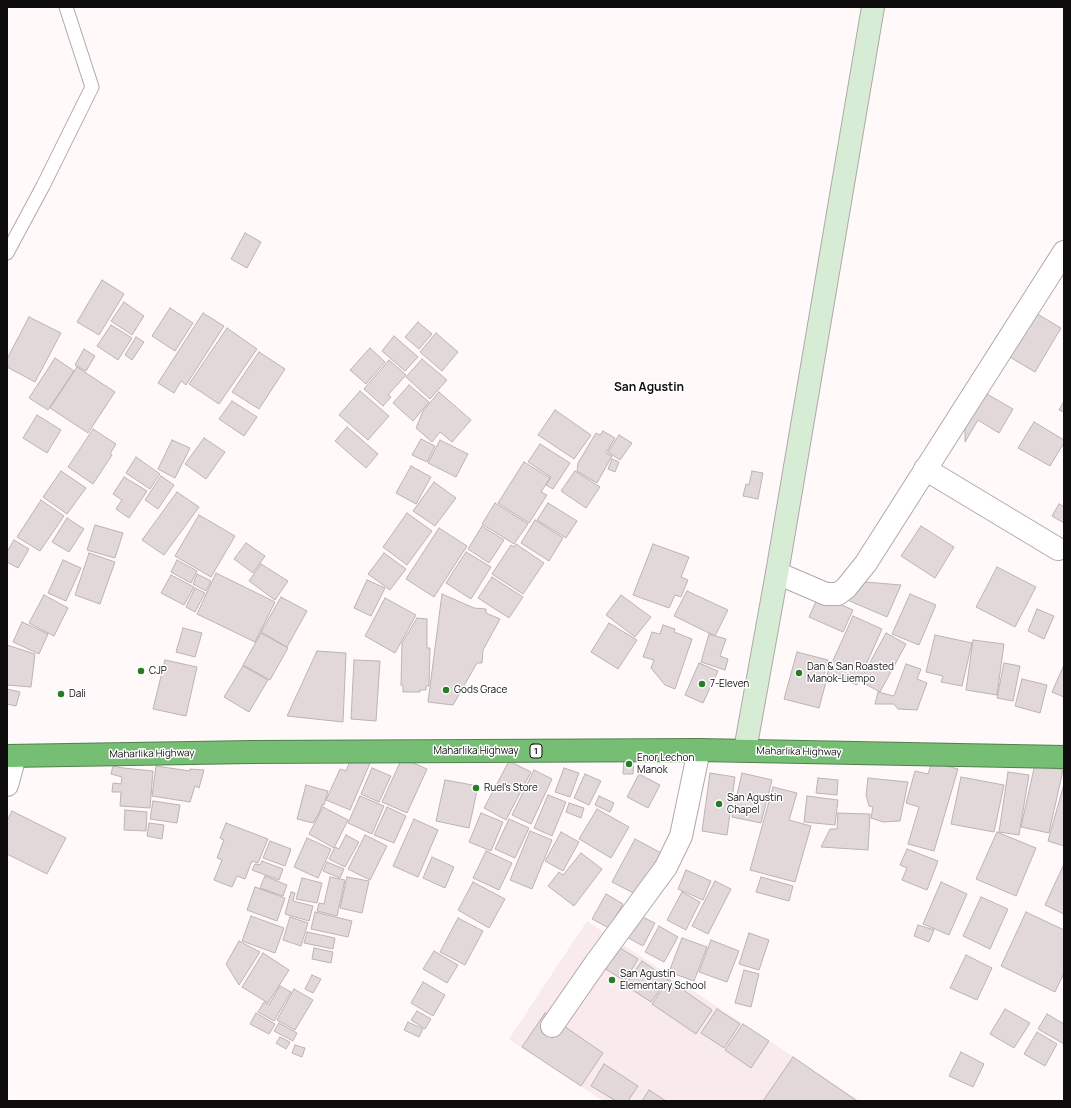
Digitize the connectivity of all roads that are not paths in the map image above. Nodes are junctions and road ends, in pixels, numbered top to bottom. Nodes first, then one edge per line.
1 (66, 7) edge
2 (873, 7) edge
3 (1064, 252) edge
4 (7, 253) edge
5 (925, 469) junction
6 (1058, 549) dead end
7 (777, 573) junction
8 (699, 750) junction
9 (745, 750) junction
10 (11, 756) edge
11 (1064, 757) edge
12 (7, 784) edge
13 (552, 1026) dead end

1 - 4 lane
2 - 7 street
3 - 5 street
5 - 6 street
5 - 7 street
7 - 9 street
8 - 9 highway, Maharlika Highway / 1
8 - 10 highway, Maharlika Highway / 1
8 - 13 street
9 - 11 highway, Maharlika Highway / 1
10 - 12 street

